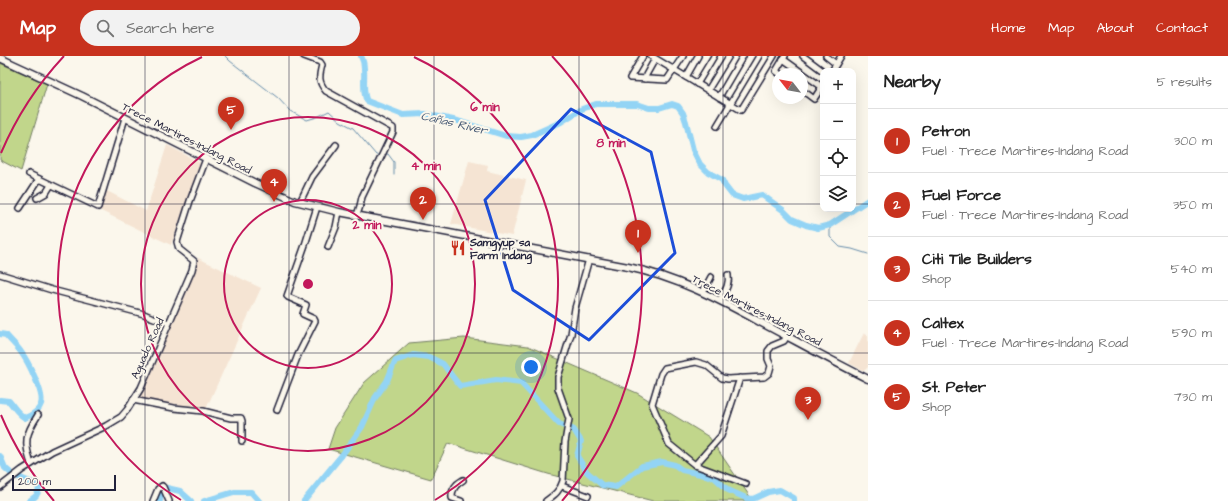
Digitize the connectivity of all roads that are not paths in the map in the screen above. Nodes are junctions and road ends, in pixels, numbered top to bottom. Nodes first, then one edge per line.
1 (304, 56) edge
2 (642, 56) edge
3 (698, 56) edge
4 (714, 56) edge
5 (729, 56) edge
6 (743, 56) edge
7 (759, 56) edge
8 (774, 56) edge
9 (803, 56) edge
10 (826, 56) edge
11 (841, 56) edge
12 (653, 57) edge
13 (680, 57) edge
14 (0, 58) edge
15 (784, 58) edge
16 (836, 64) junction
17 (780, 68) edge
18 (834, 68) edge
19 (820, 69) edge
20 (674, 70) junction
21 (686, 77) junction
22 (645, 79) junction
23 (697, 84) junction
24 (820, 85) edge
25 (820, 89) edge
26 (708, 90) junction
27 (808, 94) edge
28 (719, 97) junction
29 (730, 104) junction
30 (125, 118) junction
31 (717, 126) dead end
32 (336, 144) dead end
33 (206, 159) junction
34 (29, 174) dead end
35 (39, 179) junction
36 (51, 184) junction
37 (37, 198) dead end
38 (300, 202) junction
39 (317, 207) junction
40 (20, 208) dead end
41 (340, 212) junction
42 (357, 215) junction
43 (328, 247) dead end
44 (589, 260) junction
45 (0, 274) edge
46 (728, 275) dead end
47 (711, 278) dead end
48 (703, 292) junction
49 (720, 300) junction
50 (169, 323) junction
51 (787, 336) junction
52 (740, 378) junction
53 (868, 379) edge
54 (133, 400) junction
55 (277, 410) dead end
56 (38, 415) dead end
57 (242, 441) dead end
58 (32, 464) junction
59 (695, 465) junction
60 (463, 480) dead end
61 (3, 482) edge
62 (746, 484) dead end
63 (562, 486) junction
64 (0, 487) edge
65 (588, 496) dead end
66 (153, 501) edge
67 (169, 501) edge
68 (461, 501) edge
69 (546, 501) edge

1 - 42 street
2 - 22 street
3 - 21 street
4 - 23 street
5 - 26 street
6 - 28 street
7 - 29 street
8 - 29 street
9 - 19 street
10 - 16 street
11 - 16 street
12 - 20 street
12 - 22 street
13 - 20 street
14 - 30 main road, Trece Martires-Indang Road
15 - 17 street
15 - 24 street
16 - 18 street
20 - 21 street
20 - 22 street
21 - 23 street
23 - 26 street
25 - 27 street
26 - 28 street
28 - 29 street
29 - 31 street
30 - 33 main road, Trece Martires-Indang Road
30 - 36 street
32 - 38 street
33 - 38 main road, Trece Martires-Indang Road
33 - 50 street, Aguado Road
34 - 35 street
35 - 36 street
35 - 40 street
36 - 37 street
38 - 39 main road, Trece Martires-Indang Road
39 - 41 main road, Trece Martires-Indang Road
39 - 55 street
41 - 42 main road, Trece Martires-Indang Road
41 - 43 street
42 - 44 main road, Trece Martires-Indang Road
44 - 48 main road, Trece Martires-Indang Road
44 - 63 street
45 - 50 street
46 - 49 street
47 - 48 street
48 - 49 main road, Trece Martires-Indang Road
49 - 51 main road, Trece Martires-Indang Road
50 - 54 street, Aguado Road
51 - 52 street
51 - 53 main road, Trece Martires-Indang Road
52 - 59 street
52 - 59 street
54 - 57 street
54 - 58 street, Aguado Road
56 - 58 street
58 - 61 street, Aguado Road
59 - 62 street
60 - 68 street
61 - 64 street, Aguado Road
63 - 65 street
63 - 69 street
66 - 67 street

